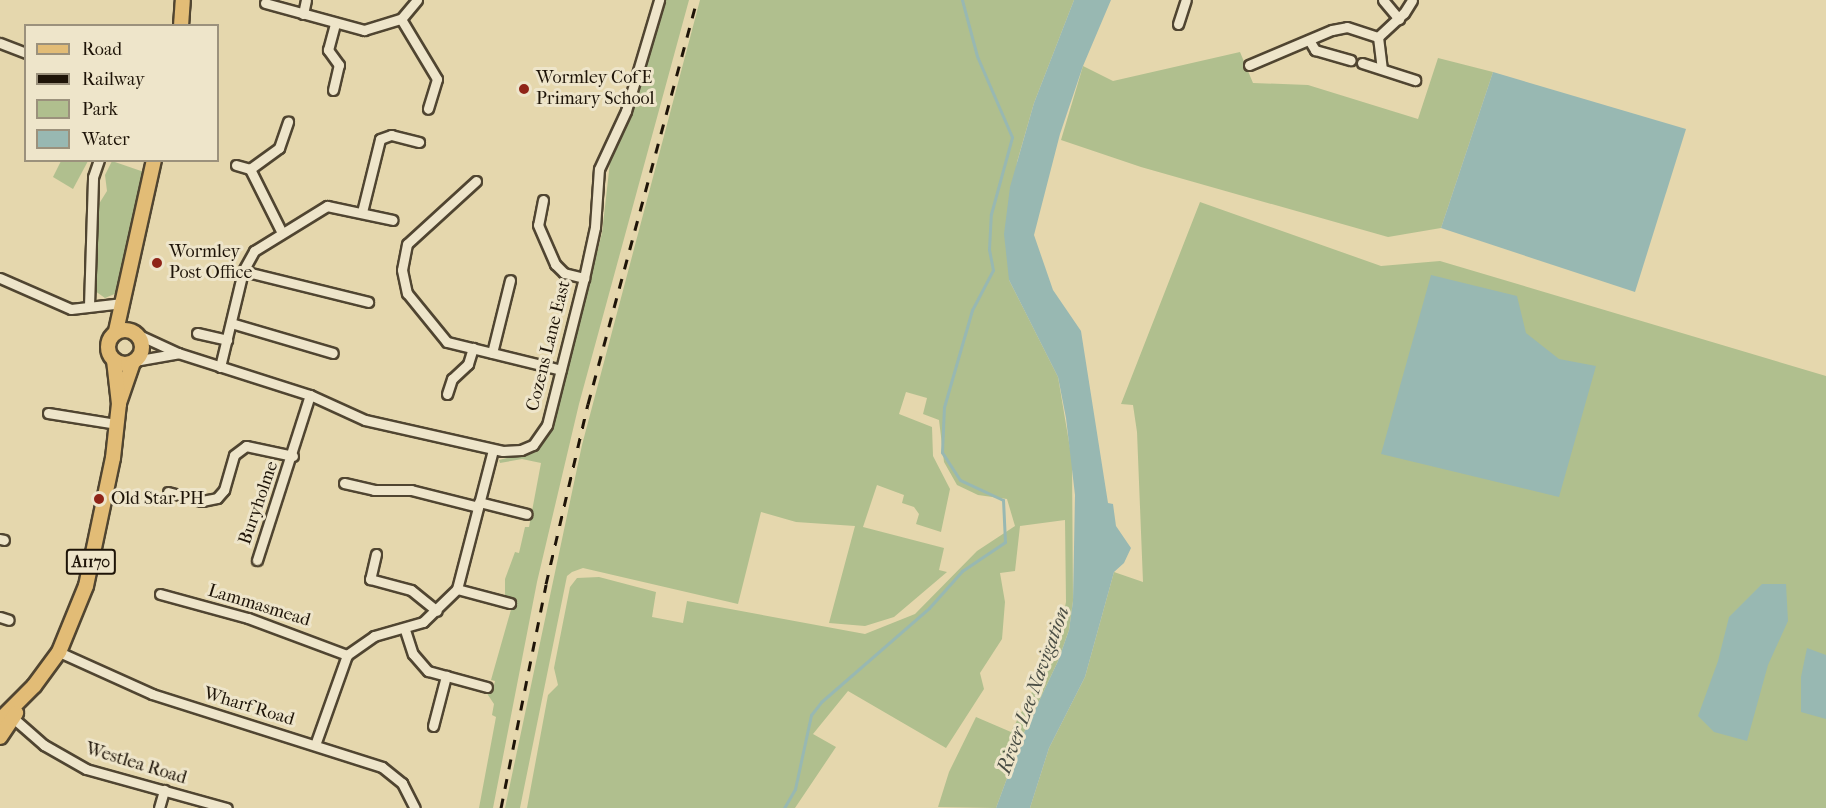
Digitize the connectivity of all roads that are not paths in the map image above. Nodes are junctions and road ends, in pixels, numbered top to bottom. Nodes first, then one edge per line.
1 (183, 0) edge
2 (306, 0) edge
3 (417, 0) edge
4 (659, 0) edge
5 (1186, 0) edge
6 (1383, 0) edge
7 (1412, 0) edge
8 (265, 3) dead end
9 (303, 15) junction
10 (1399, 19) junction
11 (401, 20) junction
12 (181, 24) edge
13 (335, 24) junction
14 (1178, 24) dead end
15 (1378, 37) junction
16 (1309, 40) junction
17 (0, 43) edge
18 (24, 52) edge
19 (1351, 60) dead end
20 (1362, 63) dead end
21 (1250, 65) dead end
22 (1382, 68) junction
23 (1415, 80) dead end
24 (333, 90) dead end
25 (428, 109) dead end
26 (288, 122) dead end
27 (419, 142) dead end
28 (98, 162) edge
29 (154, 162) edge
30 (236, 165) dead end
31 (250, 169) junction
32 (477, 181) dead end
33 (543, 200) dead end
34 (362, 212) junction
35 (393, 220) dead end
36 (282, 233) junction
37 (243, 271) junction
38 (0, 278) edge
39 (584, 278) junction
40 (510, 280) dead end
41 (368, 302) dead end
42 (123, 303) junction
43 (89, 306) junction
44 (100, 306) junction
45 (117, 316) junction
46 (231, 322) junction
47 (116, 332) junction
48 (135, 333) junction
49 (196, 333) dead end
50 (227, 340) junction
51 (473, 348) junction
52 (178, 353) junction
53 (333, 353) dead end
54 (492, 353) junction
55 (114, 360) junction
56 (136, 363) junction
57 (220, 367) junction
58 (561, 370) junction
59 (447, 394) dead end
60 (310, 395) junction
61 (118, 404) junction
62 (48, 413) dead end
63 (117, 424) junction
64 (493, 450) junction
65 (293, 456) junction
66 (344, 483) dead end
67 (168, 492) dead end
68 (478, 505) junction
69 (527, 514) dead end
70 (376, 554) dead end
71 (257, 560) dead end
72 (457, 589) junction
73 (160, 594) dead end
74 (510, 603) dead end
75 (437, 611) junction
76 (405, 630) junction
77 (58, 652) junction
78 (347, 655) junction
79 (446, 676) junction
80 (487, 687) dead end
81 (7, 713) edge
82 (433, 726) dead end
83 (0, 737) edge
84 (315, 745) junction
85 (164, 790) junction
86 (159, 808) edge
87 (225, 808) edge
88 (415, 808) edge

1 - 12 main road
2 - 9 street
3 - 11 street
4 - 39 street, Cozens Lane East
5 - 14 street
6 - 10 street
7 - 10 street
8 - 9 street
9 - 13 street
10 - 15 street
11 - 13 street
11 - 25 street
13 - 24 street
15 - 16 street
15 - 22 street
16 - 19 street
16 - 21 street
17 - 18 street
20 - 22 street
22 - 23 street
26 - 31 street
27 - 34 street
28 - 43 street
29 - 42 main road
30 - 31 street
31 - 36 street
32 - 51 street
33 - 39 street
34 - 35 street
34 - 36 street
36 - 37 street
37 - 41 street
37 - 46 street
38 - 43 street
39 - 58 street, Cozens Lane East
40 - 54 street
42 - 44 street
42 - 45 main road
42 - 48 main road
43 - 44 street
44 - 45 street
45 - 47 main road
46 - 50 street
46 - 53 street
47 - 48 main road
47 - 55 main road
48 - 52 street, Cozens Lane East
48 - 56 main road
49 - 50 street
50 - 57 street
51 - 54 street
51 - 59 street
52 - 56 street, Cozens Lane East
52 - 57 street, Cozens Lane East
54 - 58 street
55 - 56 main road
55 - 61 main road, A1170
56 - 61 main road, A1170
57 - 60 street, Cozens Lane East
58 - 64 street, Cozens Lane East
60 - 64 street, Cozens Lane East
60 - 65 street, Buryholme
61 - 63 main road, A1170
62 - 63 street
63 - 77 main road, A1170
64 - 68 street
65 - 67 street, Buryholme
65 - 71 street, Buryholme
66 - 68 street
68 - 69 street
68 - 72 street
70 - 75 street
72 - 74 street
72 - 75 street
73 - 78 street, Lammasmead
75 - 76 street
76 - 78 street
76 - 79 street
77 - 81 main road, A1170
77 - 84 street, Wharf Road
78 - 84 street
79 - 80 street
79 - 82 street
81 - 83 main road
81 - 85 street, Westlea Road
84 - 88 street, Wharf Road
85 - 86 street
85 - 87 street, Westlea Road

